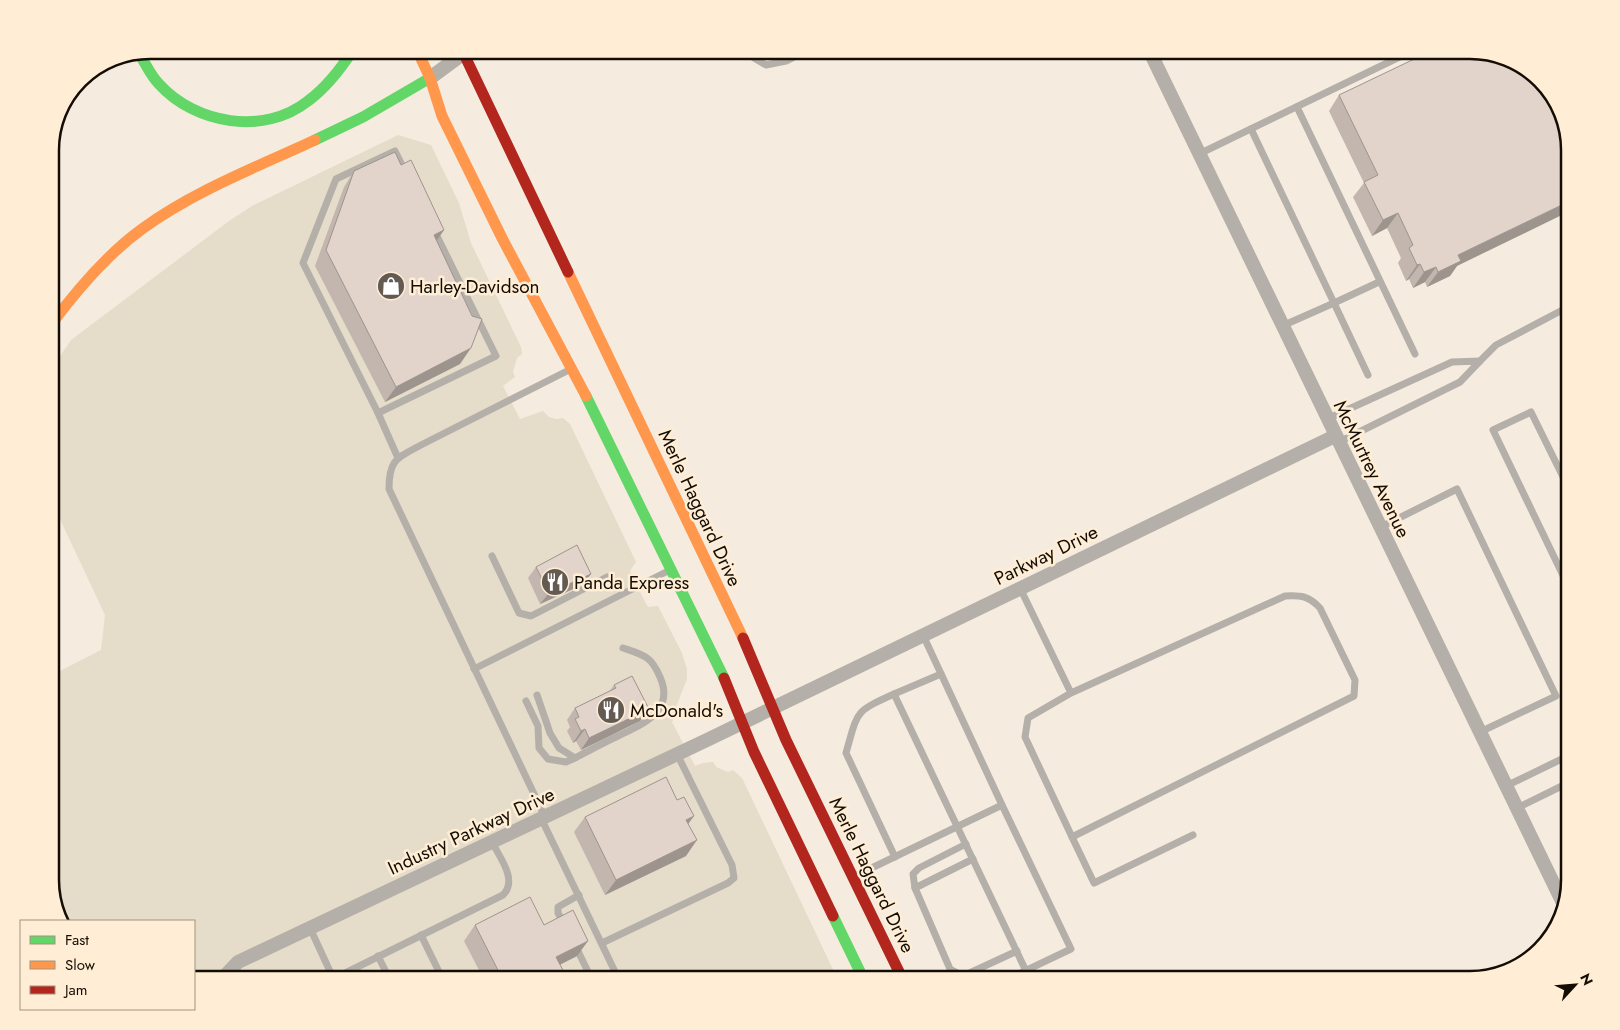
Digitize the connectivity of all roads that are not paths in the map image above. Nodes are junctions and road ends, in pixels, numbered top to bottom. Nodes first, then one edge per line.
1 (141, 59) edge
2 (347, 59) edge
3 (421, 59) edge
4 (454, 59) edge
5 (468, 59) edge
6 (756, 59) edge
7 (790, 59) edge
8 (1153, 59) edge
9 (1396, 59) edge
10 (430, 78) junction
11 (1297, 107) junction
12 (1251, 129) junction
13 (1199, 154) junction
14 (408, 178) edge
15 (430, 222) edge
16 (1379, 282) junction
17 (1334, 303) junction
18 (1561, 311) edge
19 (59, 314) edge
20 (1282, 326) junction
21 (1415, 354) dead end
22 (1480, 361) junction
23 (572, 368) junction
24 (1368, 374) dead end
25 (378, 413) junction
26 (1327, 419) junction
27 (1337, 439) junction
28 (398, 458) junction
29 (1561, 473) edge
30 (1379, 528) junction
31 (492, 556) dead end
32 (670, 570) junction
33 (1561, 571) edge
34 (607, 577) dead end
35 (1020, 588) junction
36 (923, 635) junction
37 (623, 648) dead end
38 (474, 670) junction
39 (941, 674) junction
40 (1071, 693) junction
41 (894, 694) junction
42 (537, 696) dead end
43 (526, 701) dead end
44 (774, 708) junction
45 (741, 723) junction
46 (1480, 732) junction
47 (676, 754) junction
48 (575, 758) junction
49 (1561, 759) edge
50 (1506, 786) junction
51 (1561, 786) edge
52 (1002, 805) junction
53 (1517, 808) junction
54 (543, 818) junction
55 (957, 826) junction
56 (1193, 835) dead end
57 (1072, 837) junction
58 (492, 842) junction
59 (966, 844) junction
60 (894, 856) junction
61 (973, 859) junction
62 (853, 877) junction
63 (915, 888) junction
64 (1560, 893) edge
65 (579, 895) junction
66 (310, 928) junction
67 (569, 934) edge
68 (420, 935) junction
69 (573, 942) edge
70 (602, 943) junction
71 (1017, 951) junction
72 (378, 956) junction
73 (1026, 970) joint
74 (230, 971) edge
75 (329, 971) edge
76 (349, 971) edge
77 (386, 971) edge
78 (438, 971) edge
79 (588, 971) edge
80 (615, 971) edge
81 (860, 971) edge
82 (900, 971) edge
83 (953, 971) edge
84 (974, 971) edge

1 - 2 main road
3 - 10 main road
4 - 10 street
5 - 44 main road, Merle Haggard Drive
6 - 7 lane
8 - 13 street, McMurtrey Avenue
9 - 11 lane
10 - 19 main road
10 - 23 main road
11 - 12 lane
11 - 16 lane
12 - 13 lane
12 - 17 lane
13 - 20 street, McMurtrey Avenue
14 - 25 lane
15 - 25 lane
16 - 17 lane
16 - 21 lane
17 - 20 lane
17 - 24 lane
18 - 22 lane
20 - 26 street, McMurtrey Avenue
22 - 26 lane
22 - 27 lane
23 - 28 lane
23 - 32 main road
25 - 28 lane
26 - 27 street, McMurtrey Avenue
27 - 30 street, McMurtrey Avenue
27 - 35 street, Parkway Drive
28 - 38 lane
29 - 33 lane
30 - 46 street, McMurtrey Avenue
30 - 46 lane
31 - 34 lane
32 - 38 lane
32 - 45 main road
35 - 36 street, Parkway Drive
35 - 40 lane
36 - 39 lane
36 - 44 street, Parkway Drive
37 - 48 lane
38 - 54 lane
39 - 41 lane
39 - 52 lane
40 - 57 lane
40 - 57 lane
41 - 55 lane
41 - 60 lane
42 - 48 lane
43 - 48 lane
44 - 45 street, Parkway Drive
44 - 62 main road, Merle Haggard Drive
45 - 47 street, Industry Parkway Drive
45 - 81 main road
46 - 50 street, McMurtrey Avenue
47 - 54 street, Industry Parkway Drive
47 - 70 lane
49 - 50 lane
50 - 53 street, McMurtrey Avenue
51 - 53 lane
52 - 55 lane
52 - 73 lane
53 - 64 street, McMurtrey Avenue
54 - 58 street, Industry Parkway Drive
54 - 65 lane
55 - 59 lane
55 - 60 lane
56 - 57 lane
58 - 66 street, Industry Parkway Drive
58 - 68 lane
59 - 61 lane
59 - 63 lane
60 - 62 lane
61 - 63 lane
61 - 71 lane
62 - 82 main road, Merle Haggard Drive
63 - 83 lane
65 - 67 lane
65 - 70 lane
66 - 74 street, Industry Parkway Drive
66 - 75 lane
68 - 72 lane
68 - 78 lane
69 - 79 lane
70 - 80 lane
71 - 73 lane
71 - 84 lane
72 - 76 lane
72 - 77 lane

